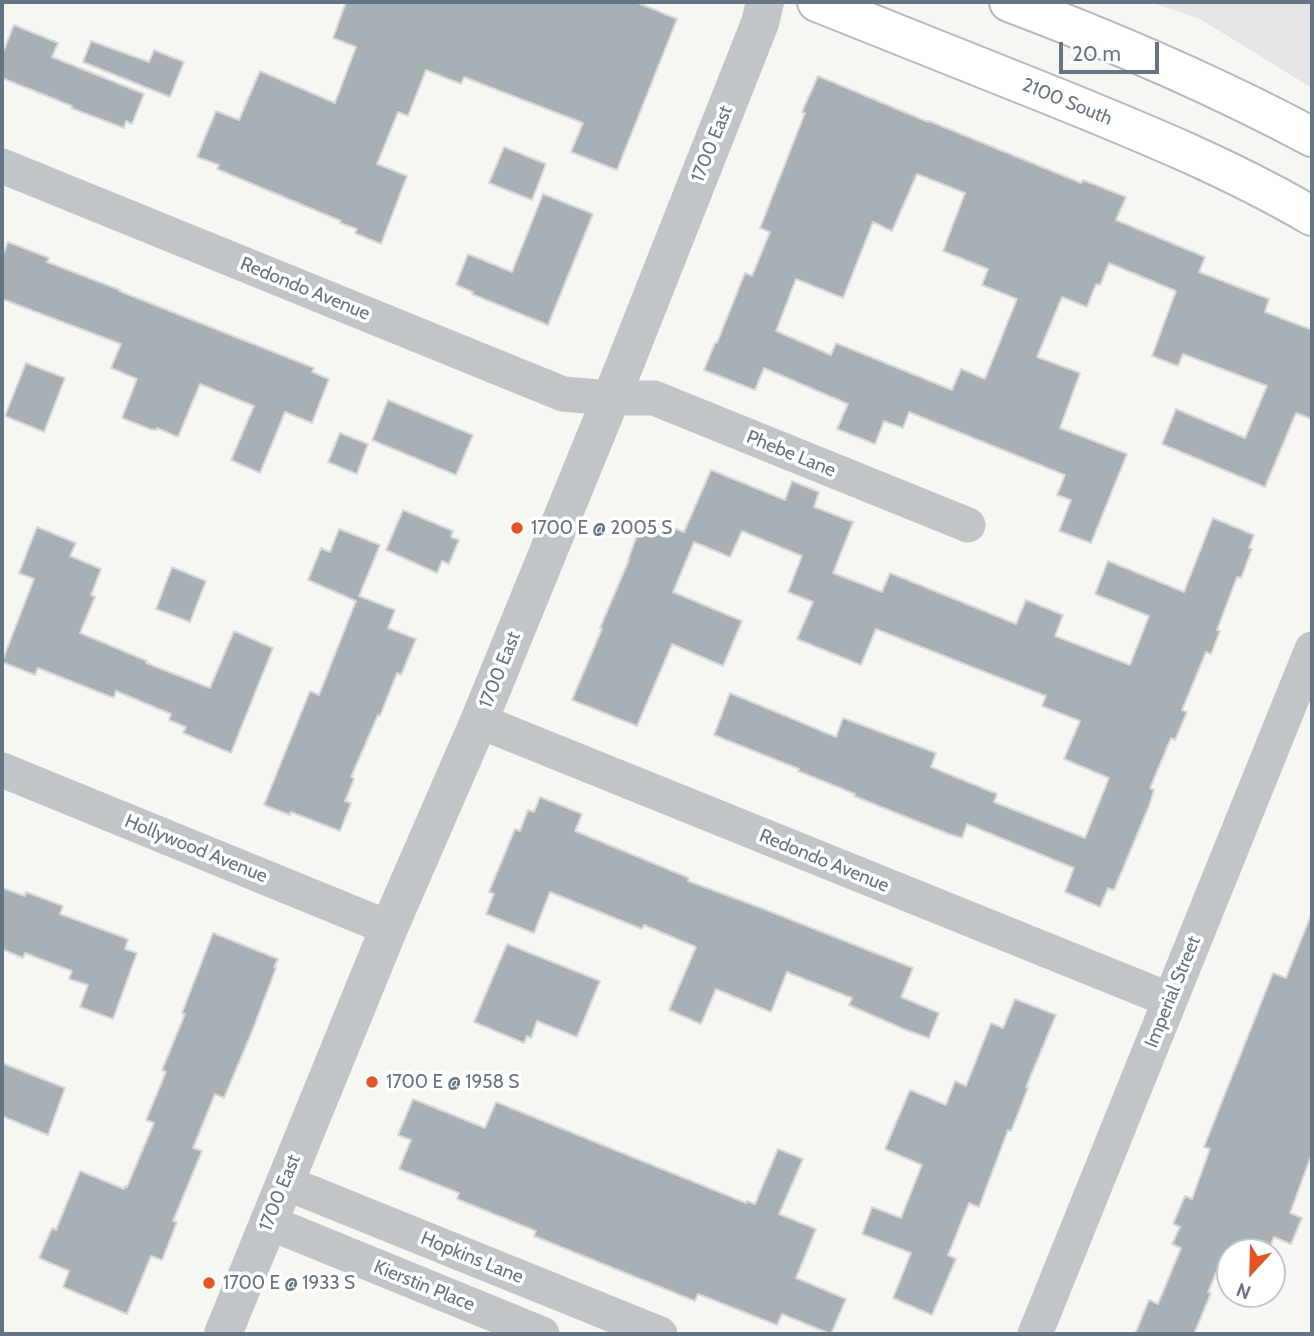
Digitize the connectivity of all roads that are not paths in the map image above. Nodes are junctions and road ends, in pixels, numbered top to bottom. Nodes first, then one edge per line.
1 (765, 2) edge
2 (817, 2) edge
3 (1009, 2) edge
4 (1312, 136) edge
5 (2, 166) edge
6 (1312, 216) edge
7 (611, 398) junction
8 (968, 525) dead end
9 (1312, 649) edge
10 (479, 721) junction
11 (2, 770) edge
12 (389, 928) junction
13 (1170, 1000) junction
14 (285, 1182) junction
15 (268, 1222) junction
16 (223, 1334) edge
17 (542, 1334) edge
18 (660, 1334) edge
19 (1035, 1334) edge

1 - 7 street, 1700 East
2 - 6 main road, 2100 South
3 - 4 main road
5 - 7 street, Redondo Avenue
7 - 8 street, Phebe Lane
7 - 10 street, 1700 East
9 - 13 street, Imperial Street
10 - 12 street, 1700 East
10 - 13 street, Redondo Avenue
11 - 12 street, Hollywood Avenue
12 - 14 street, 1700 East
13 - 19 street, Imperial Street
14 - 15 street, 1700 East
14 - 18 street, Hopkins Lane
15 - 16 street, 1700 East
15 - 17 street, Kierstin Place

